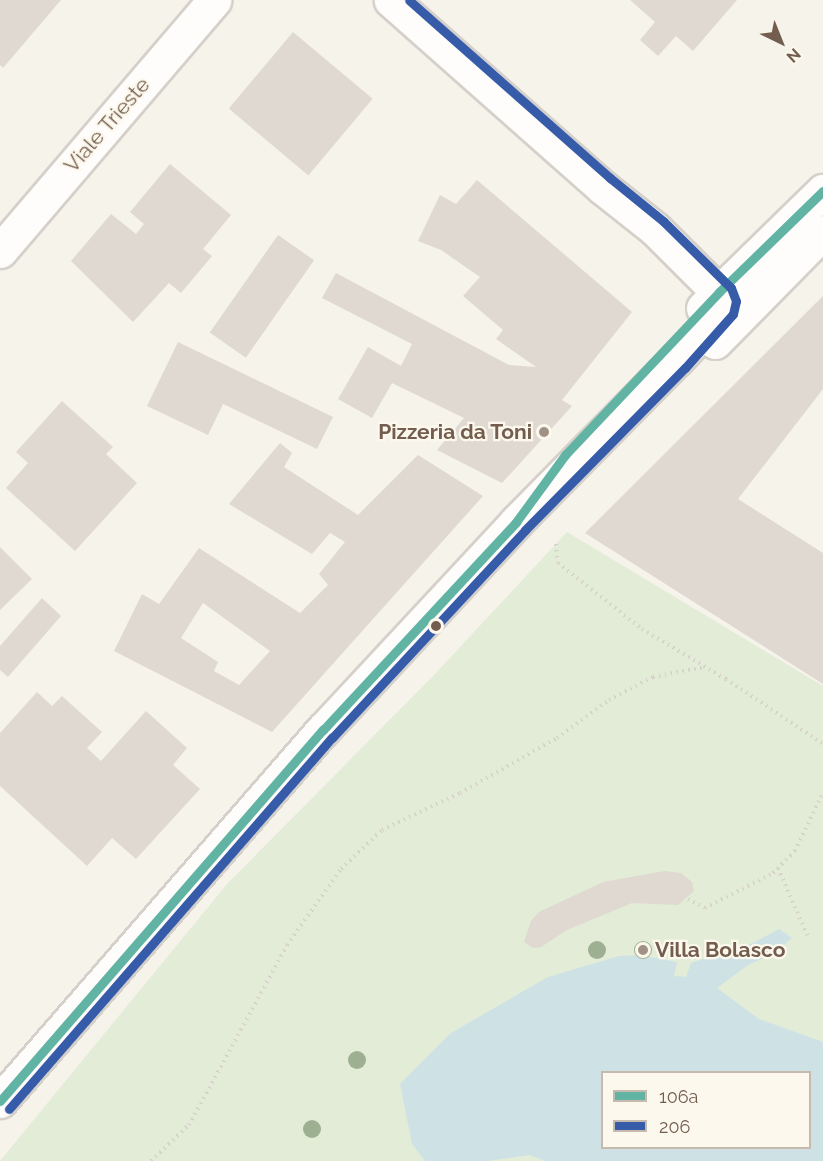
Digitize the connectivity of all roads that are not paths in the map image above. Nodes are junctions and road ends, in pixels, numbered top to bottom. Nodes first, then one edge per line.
1 (214, 0) edge
2 (391, 0) edge
3 (823, 191) edge
4 (823, 232) edge
5 (0, 251) edge
6 (789, 265) junction
7 (718, 292) junction
8 (516, 522) junction
9 (0, 1101) edge

1 - 5 street, Viale Trieste
2 - 7 street
3 - 7 street
4 - 6 street
6 - 7 street
6 - 8 street
7 - 8 street
8 - 9 street

